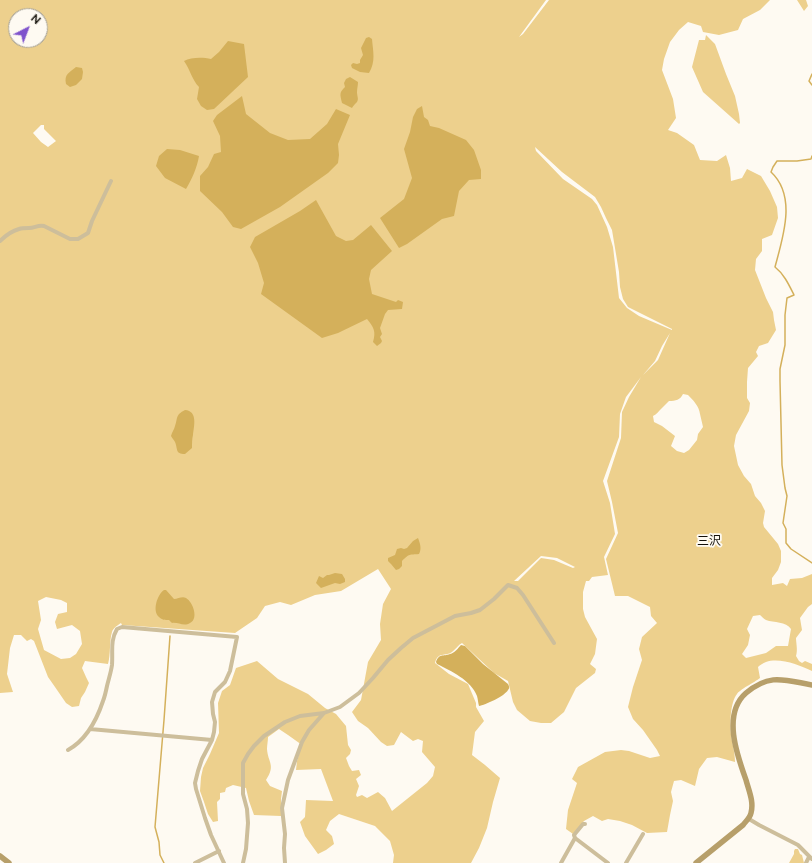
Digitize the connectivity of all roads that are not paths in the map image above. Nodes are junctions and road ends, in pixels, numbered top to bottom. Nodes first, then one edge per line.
1 (111, 181) dead end
2 (0, 242) edge
3 (554, 643) dead end
4 (812, 685) edge
5 (324, 713) junction
6 (90, 729) junction
7 (212, 740) junction
8 (68, 750) dead end
9 (749, 819) junction
10 (584, 824) dead end
11 (642, 834) dead end
12 (575, 838) junction
13 (219, 851) junction
14 (0, 856) edge
15 (811, 858) edge
16 (9, 863) edge
17 (195, 863) edge
18 (224, 863) edge
19 (243, 863) edge
20 (285, 863) edge
21 (562, 863) edge
22 (608, 863) edge
23 (626, 863) edge
24 (696, 863) edge
25 (806, 863) edge

1 - 2 street
3 - 5 street
4 - 9 street
5 - 19 street
5 - 20 street
6 - 7 street
6 - 7 street
6 - 8 street
7 - 13 street
9 - 15 street
9 - 24 street
10 - 12 street
11 - 23 street
12 - 21 street
12 - 22 street
13 - 17 street
13 - 18 street
14 - 16 street
15 - 25 street

